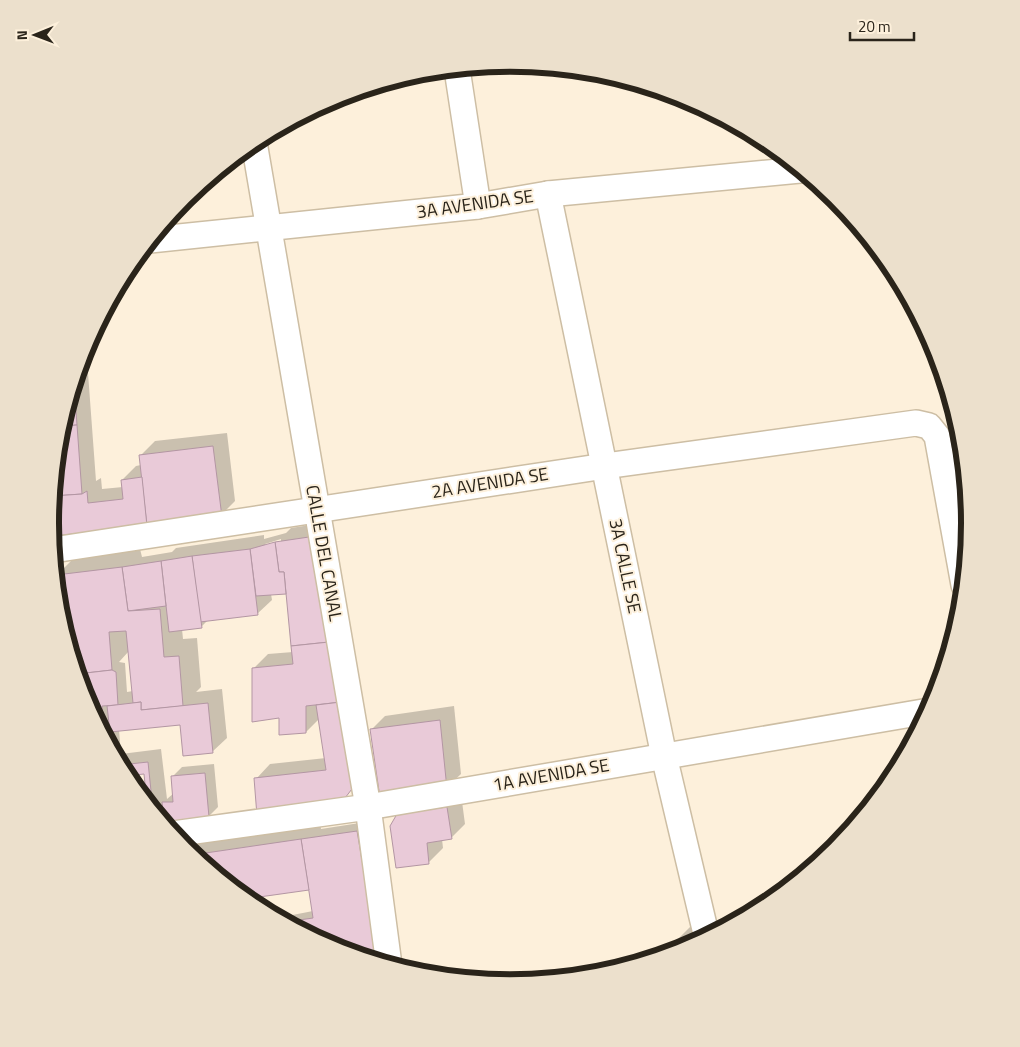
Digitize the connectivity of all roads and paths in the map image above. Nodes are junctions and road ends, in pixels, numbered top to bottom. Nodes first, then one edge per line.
1 (458, 75) edge
2 (256, 150) edge
3 (792, 171) edge
4 (548, 194) junction
5 (478, 206) junction
6 (270, 227) junction
7 (160, 239) edge
8 (605, 466) junction
9 (316, 509) junction
10 (60, 549) edge
11 (959, 559) edge
12 (920, 713) edge
13 (664, 756) junction
14 (368, 807) junction
15 (182, 833) edge
16 (704, 931) edge
17 (388, 958) edge

1 - 5 street
2 - 6 street, CALLE DEL CANAL
3 - 4 street, 3A AVENIDA SE
4 - 5 street, 3A AVENIDA SE
4 - 8 street, 3A CALLE SE
5 - 6 street, 3A AVENIDA SE
6 - 7 street, 3A AVENIDA SE
6 - 9 street, CALLE DEL CANAL
8 - 9 street, 2A AVENIDA SE
8 - 11 street, 2A AVENIDA SE
8 - 13 street, 3A CALLE SE
9 - 10 street, 2A AVENIDA SE
9 - 14 street, CALLE DEL CANAL
12 - 13 street, 1A AVENIDA SE
13 - 14 street, 1A AVENIDA SE
13 - 16 street, 3A CALLE SE
14 - 15 street, 1A AVENIDA SE
14 - 17 street, CALLE DEL CANAL

